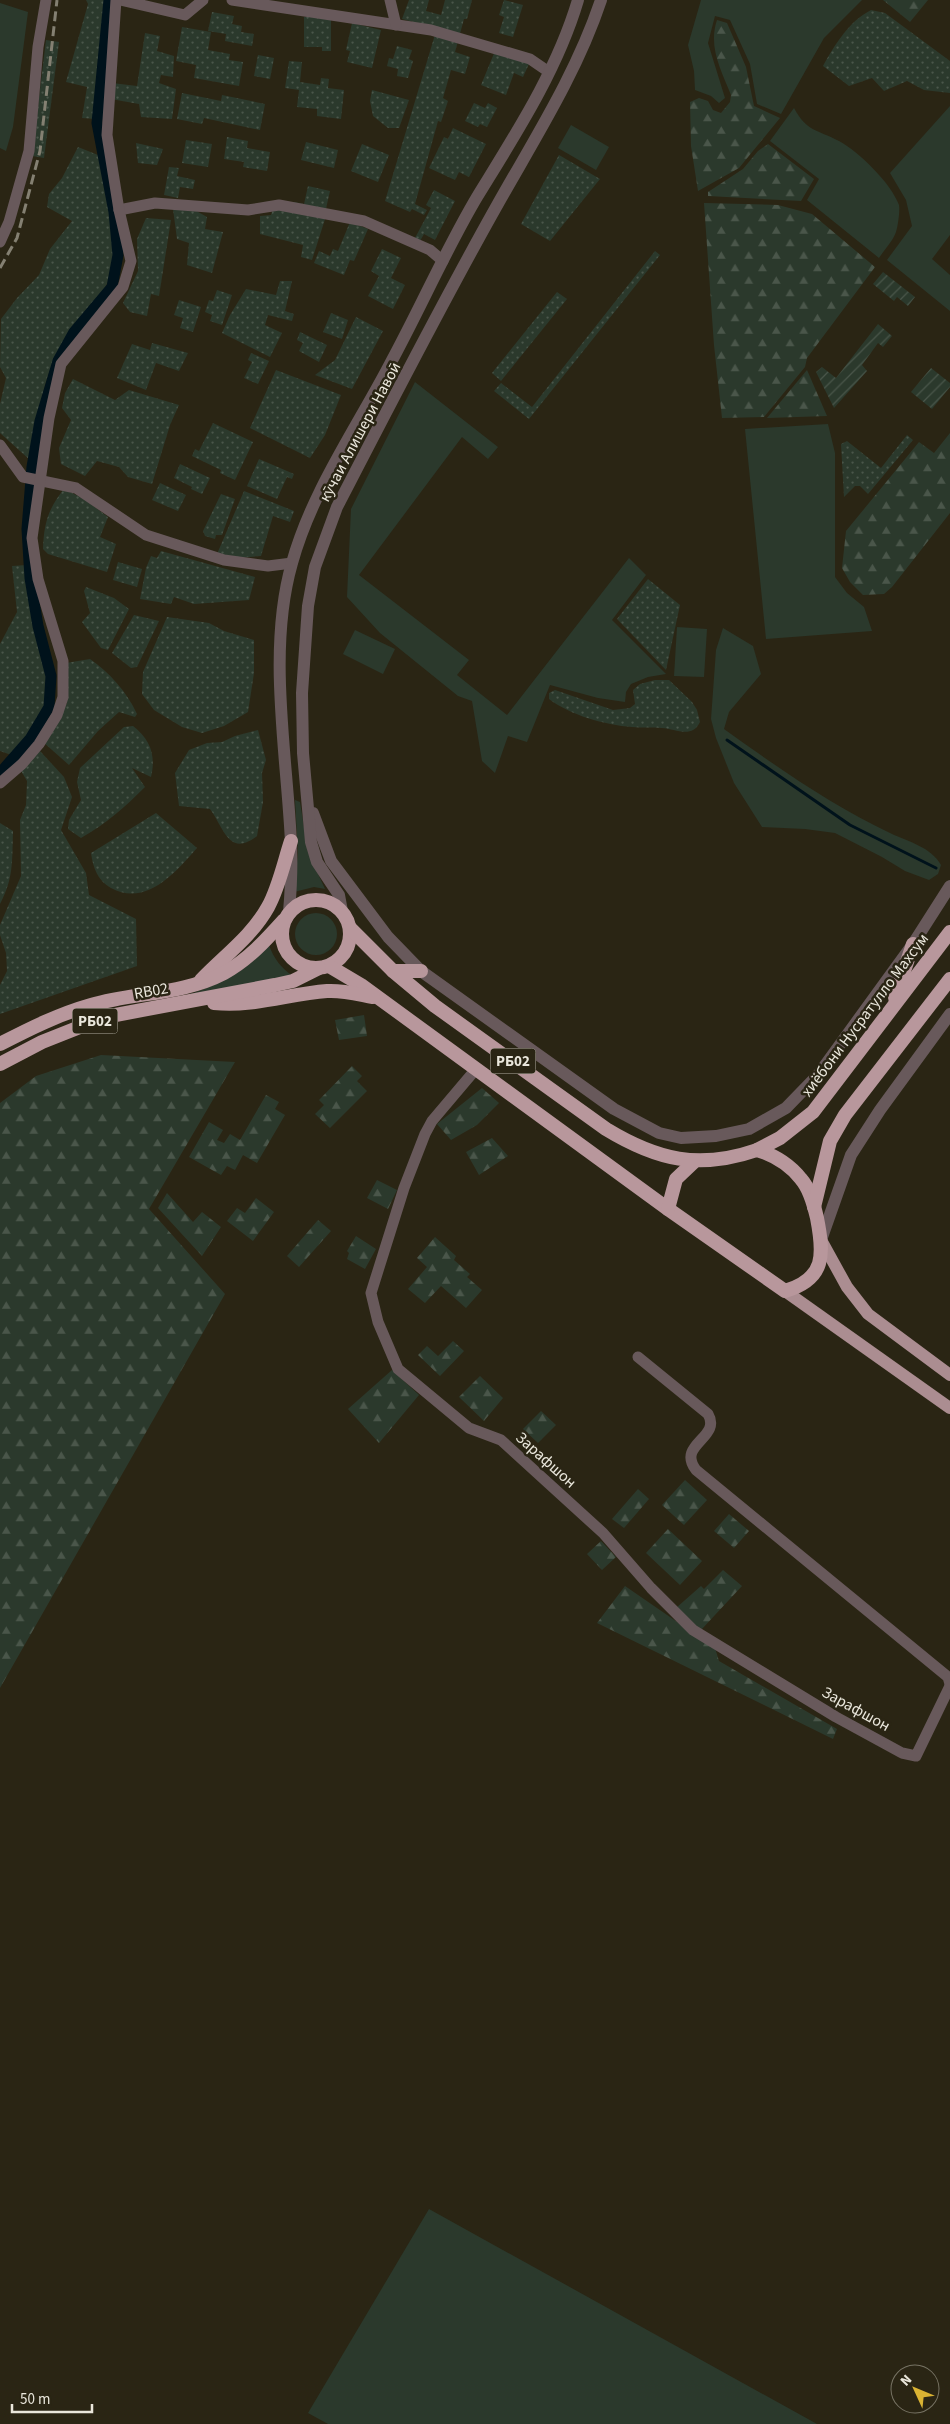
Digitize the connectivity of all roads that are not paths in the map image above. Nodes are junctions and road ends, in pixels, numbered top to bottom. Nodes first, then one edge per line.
1 (46, 0) edge
2 (116, 0) edge
3 (120, 0) edge
4 (203, 0) edge
5 (232, 0) edge
6 (390, 0) edge
7 (578, 0) edge
8 (601, 0) edge
9 (396, 25) junction
10 (549, 72) junction
11 (119, 210) junction
12 (0, 242) edge
13 (443, 261) junction
14 (0, 445) edge
15 (41, 481) junction
16 (292, 563) junction
17 (306, 782) junction
18 (0, 783) edge
19 (291, 841) junction
20 (950, 886) edge
21 (342, 911) junction
22 (287, 916) junction
23 (350, 928) junction
24 (950, 932) edge
25 (913, 944) junction
26 (324, 967) junction
27 (393, 971) junction
28 (421, 971) junction
29 (950, 979) edge
30 (198, 983) junction
31 (376, 997) junction
32 (198, 1001) junction
33 (892, 1009) junction
34 (950, 1014) edge
35 (0, 1044) edge
36 (0, 1064) edge
37 (476, 1069) junction
38 (757, 1150) junction
39 (695, 1161) junction
40 (814, 1207) junction
41 (668, 1209) junction
42 (821, 1240) junction
43 (785, 1291) junction
44 (638, 1357) dead end
45 (950, 1375) edge
46 (950, 1408) edge
47 (950, 1685) edge

1 - 12 street
2 - 11 street
3 - 4 street
5 - 9 street
6 - 9 street
7 - 10 street, кӯчаи Алишери Навоӣ
8 - 17 street, кӯчаи Алишери Навоӣ
9 - 10 street
10 - 13 street, кӯчаи Алишери Навоӣ
11 - 13 street
11 - 15 street
13 - 16 street, кӯчаи Алишери Навоӣ
14 - 15 street
15 - 16 street
15 - 18 street
16 - 19 street, кӯчаи Алишери Навоӣ
17 - 21 street, кӯчаи Алишери Навоӣ
17 - 28 street
19 - 22 street, кӯчаи Алишери Навоӣ
19 - 30 highway
20 - 25 street
21 - 22 highway, РБ02
21 - 23 highway, РБ02
22 - 26 highway, РБ02
22 - 30 highway, РБ02
23 - 26 highway, РБ02
23 - 27 highway, РБ02
24 - 33 highway, хиёбони Нусратулло Махсум
25 - 28 street
25 - 33 highway
26 - 31 highway, РБ02
26 - 32 highway, РБ02
27 - 28 highway
27 - 39 highway, РБ02
29 - 40 highway
30 - 35 highway, RB02 / РБ02
31 - 32 highway
31 - 37 highway, РБ02
32 - 36 highway, RB02 / РБ02
33 - 38 highway, хиёбони Нусратулло Махсум
34 - 42 street
37 - 41 highway, РБ02
37 - 47 street, Зарафшон
38 - 39 highway, хиёбони Нусратулло Махсум
38 - 40 highway
39 - 41 highway
40 - 42 highway
41 - 43 highway
42 - 43 highway
42 - 45 main road
43 - 46 main road
44 - 47 street

